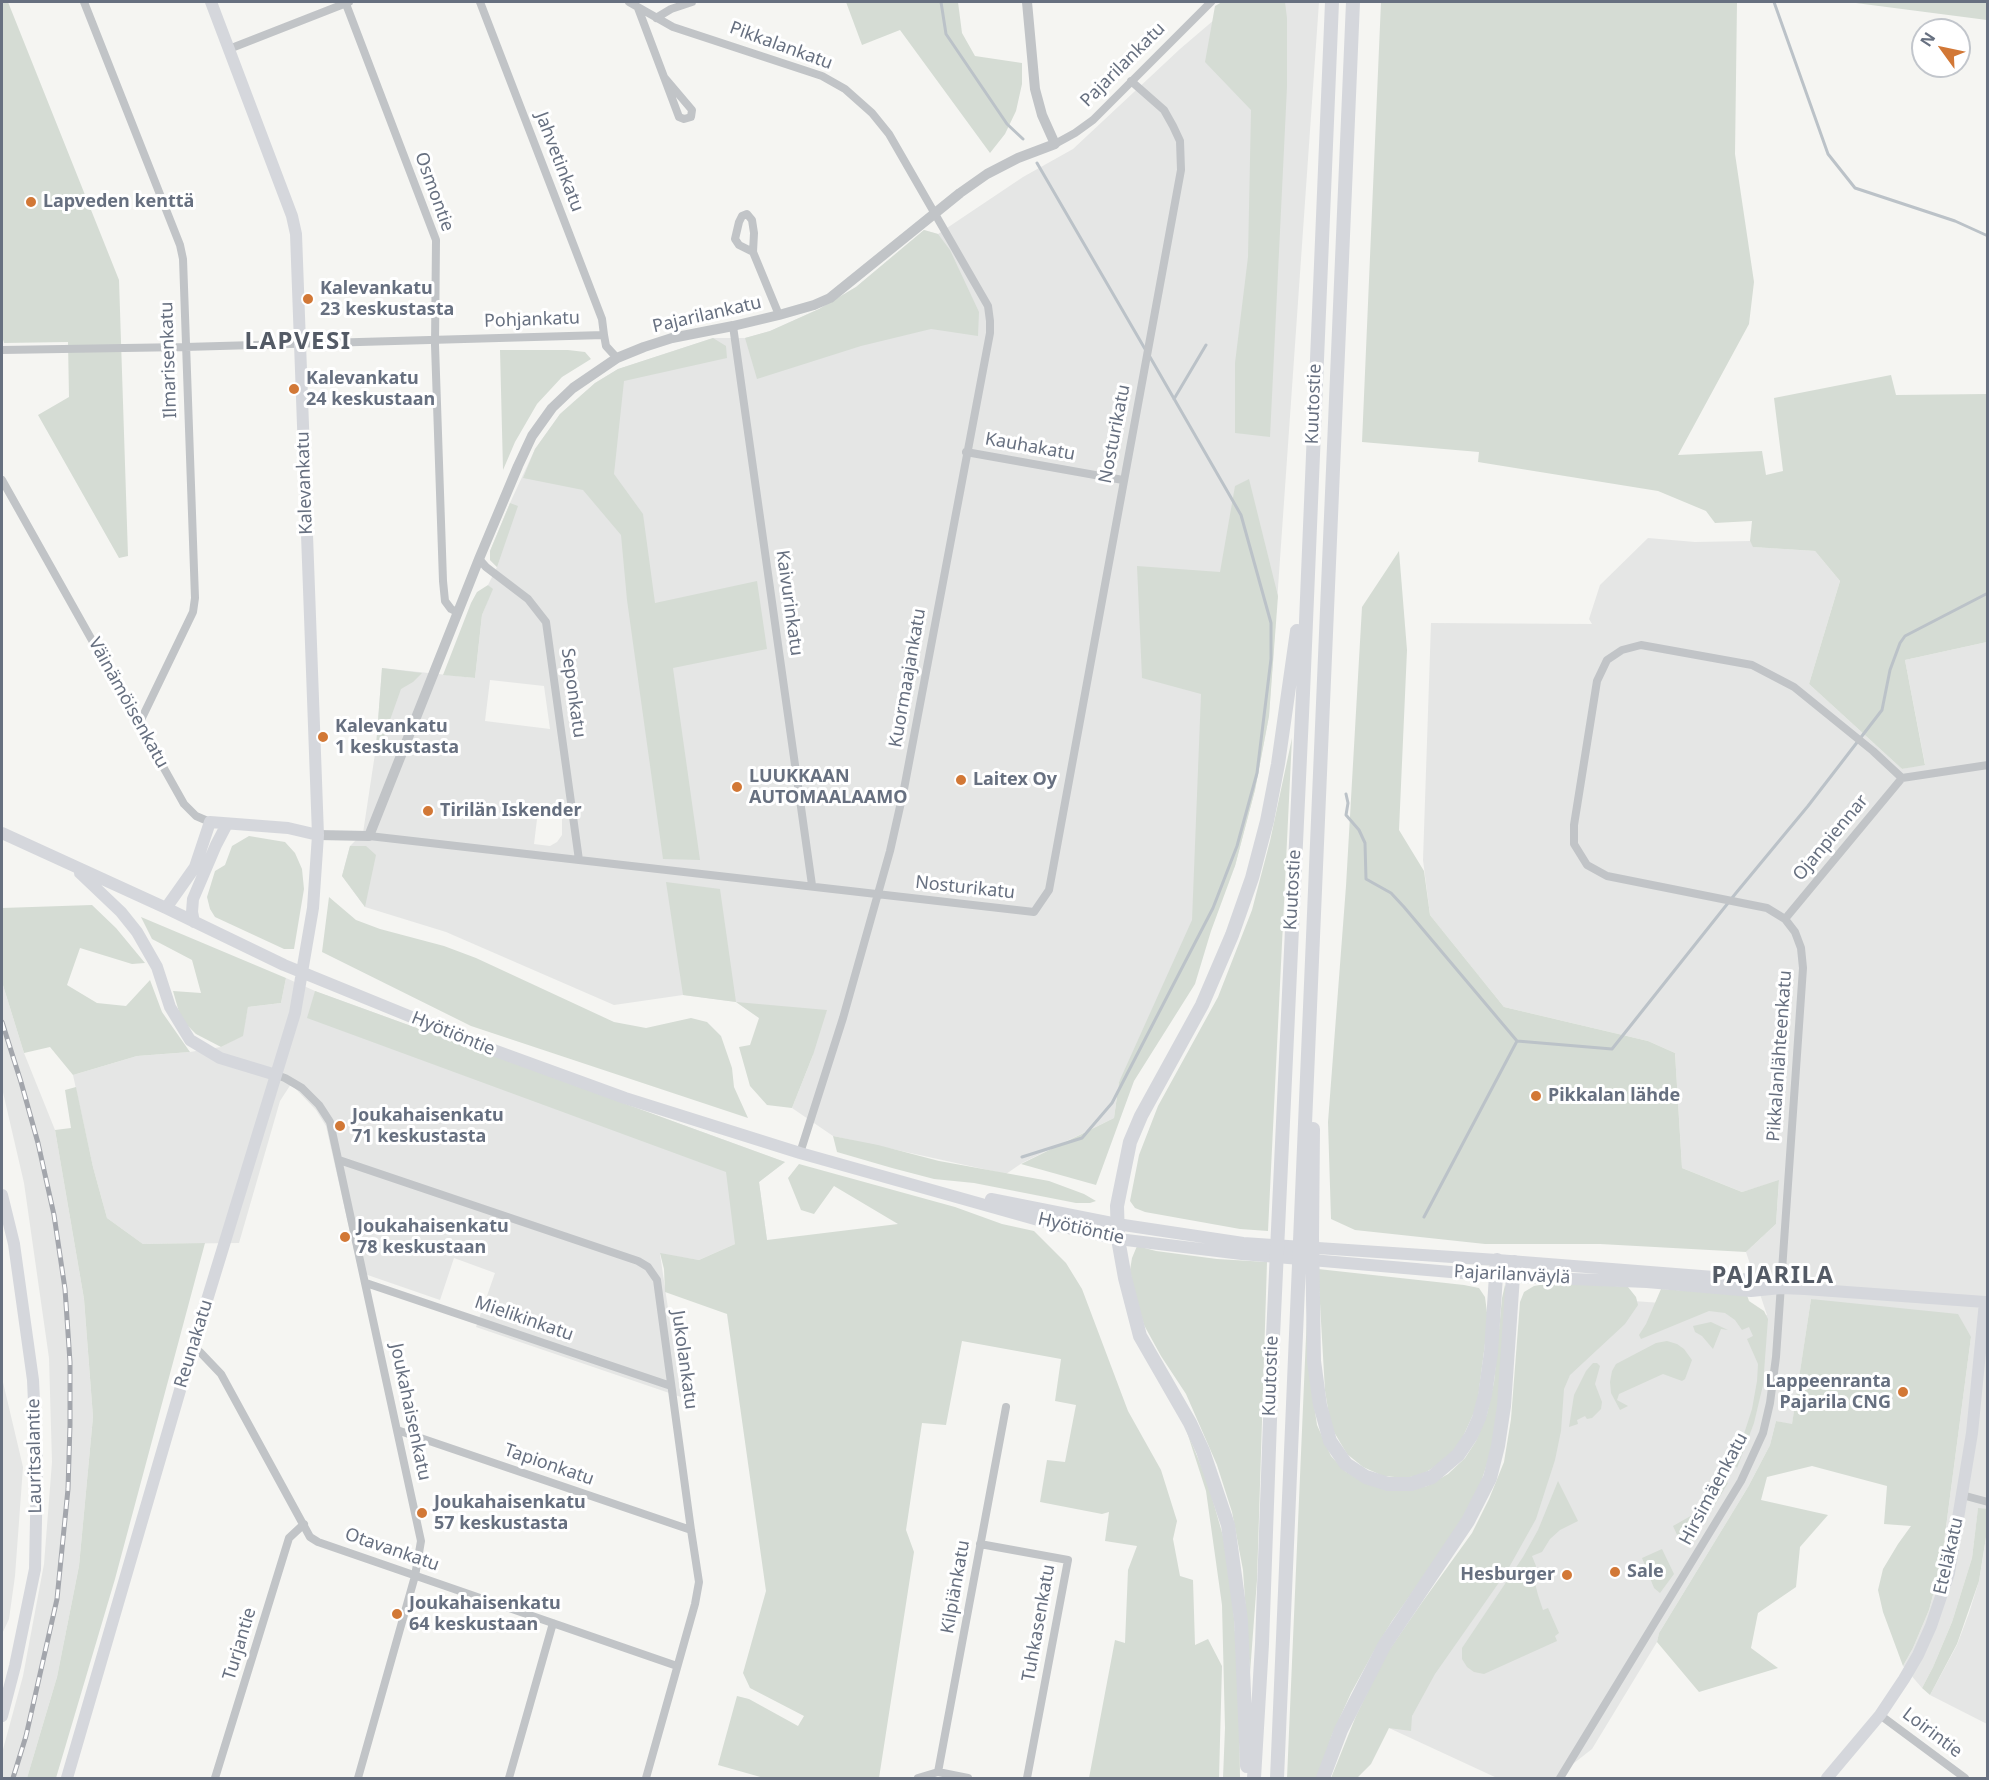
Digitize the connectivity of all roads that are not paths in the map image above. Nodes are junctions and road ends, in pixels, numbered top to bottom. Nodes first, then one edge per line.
1 (84, 2) edge
2 (211, 2) edge
3 (480, 2) edge
4 (629, 2) edge
5 (692, 2) edge
6 (1027, 2) edge
7 (1211, 2) edge
8 (1332, 2) edge
9 (1353, 2) edge
10 (348, 3) edge
11 (638, 8) junction
12 (656, 18) junction
13 (229, 49) junction
14 (664, 77) junction
15 (1131, 81) junction
16 (1055, 144) junction
17 (935, 214) junction
18 (753, 252) dead end
19 (779, 315) junction
20 (733, 326) junction
21 (604, 335) junction
22 (435, 339) junction
23 (300, 344) junction
24 (185, 347) junction
25 (2, 350) edge
26 (617, 358) junction
27 (1314, 395) junction
28 (966, 452) junction
29 (2, 480) edge
30 (1123, 480) junction
31 (479, 559) junction
32 (458, 612) junction
33 (140, 724) junction
34 (1988, 765) edge
35 (1902, 778) junction
36 (210, 822) junction
37 (1318, 823) junction
38 (227, 824) junction
39 (2, 832) edge
40 (318, 835) junction
41 (369, 836) junction
42 (579, 860) junction
43 (71, 864) junction
44 (812, 885) junction
45 (877, 895) junction
46 (166, 908) junction
47 (313, 908) joint
48 (1785, 919) junction
49 (194, 922) junction
50 (276, 1075) junction
51 (800, 1153) junction
52 (339, 1160) junction
53 (923, 1187) junction
54 (2, 1195) edge
55 (1117, 1224) junction
56 (1118, 1239) junction
57 (1242, 1249) junction
58 (1337, 1256) junction
59 (1497, 1260) junction
60 (1514, 1262) junction
61 (1497, 1276) junction
62 (1513, 1276) junction
63 (366, 1283) junction
64 (1782, 1288) junction
65 (1986, 1302) edge
66 (192, 1349) junction
67 (671, 1386) junction
68 (1006, 1407) dead end
69 (396, 1430) junction
70 (1962, 1495) junction
71 (1988, 1502) edge
72 (304, 1524) junction
73 (690, 1530) junction
74 (980, 1544) junction
75 (415, 1576) junction
76 (553, 1623) junction
77 (677, 1666) junction
78 (1880, 1714) junction
79 (2, 1716) edge
80 (938, 1772) junction
81 (67, 1779) edge
82 (215, 1779) edge
83 (358, 1779) edge
84 (509, 1779) edge
85 (646, 1779) edge
86 (918, 1779) edge
87 (968, 1779) edge
88 (1027, 1779) edge
89 (1247, 1779) edge
90 (1254, 1779) edge
91 (1277, 1779) edge
92 (1323, 1779) edge
93 (1560, 1779) edge
94 (1827, 1779) edge
95 (1965, 1779) edge

1 - 24 street, Ilmarisenkatu
2 - 13 main road, Kalevankatu
3 - 21 street, Jahvetinkatu
4 - 11 street, Pikkalankatu
5 - 12 street
6 - 16 street
7 - 15 street, Pajarilankatu
8 - 27 highway, Kuutostie
9 - 37 highway, Kuutostie
10 - 13 street
10 - 22 street, Osmontie
11 - 12 street, Pikkalankatu
11 - 14 street
12 - 17 street, Pikkalankatu
13 - 23 main road, Kalevankatu
14 - 14 street
15 - 16 street, Pajarilankatu
15 - 30 street, Nosturikatu
16 - 17 street, Pajarilankatu
17 - 19 street, Pajarilankatu
17 - 28 street, Kuormaajankatu
18 - 19 street
19 - 20 street, Pajarilankatu
20 - 26 street, Pajarilankatu
20 - 44 street, Kaivurinkatu
21 - 22 street, Pohjankatu
21 - 26 street, Pohjankatu
22 - 23 street, Pohjankatu
22 - 32 street, Osmontie
23 - 24 street, Pohjankatu
23 - 40 main road, Kalevankatu
24 - 25 street, Pohjankatu
24 - 33 street, Ilmarisenkatu
26 - 31 street, Pajarilankatu
27 - 55 highway
27 - 90 highway, Kuutostie
28 - 30 street, Kauhakatu
28 - 45 street, Kuormaajankatu
29 - 33 street, Väinämöisenkatu
30 - 45 street, Nosturikatu
31 - 32 street, Pajarilankatu
31 - 42 street, Seponkatu
32 - 41 street, Pajarilankatu
33 - 36 street, Väinämöisenkatu
34 - 35 street
35 - 48 street, Ojanpiennar
35 - 48 street
36 - 38 main road, Väinämöisenkatu
36 - 46 main road
37 - 61 highway
37 - 91 highway, Kuutostie
38 - 40 main road, Väinämöisenkatu
38 - 49 main road
39 - 43 main road, Hyötiöntie
40 - 41 street, Nosturikatu
40 - 47 main road, Kalevankatu
41 - 42 street, Nosturikatu
42 - 44 street, Nosturikatu
43 - 46 main road, Hyötiöntie
43 - 50 main road
44 - 45 street, Nosturikatu
45 - 51 street, Kuormaajankatu
46 - 49 main road, Hyötiöntie
47 - 50 main road, Reunakatu
48 - 64 street, Pikkalanlähteenkatu
49 - 51 main road, Hyötiöntie
50 - 52 street, Joukahaisenkatu
50 - 66 main road, Reunakatu
51 - 53 main road, Hyötiöntie
52 - 63 street, Joukahaisenkatu
52 - 67 street, Jukolankatu
53 - 55 main road, Hyötiöntie
53 - 56 main road, Hyötiöntie
54 - 79 main road, Lauritsalantie
55 - 56 highway
55 - 57 main road, Hyötiöntie
56 - 57 main road, Hyötiöntie
56 - 89 highway
57 - 58 main road, Pajarilanväylä
58 - 59 main road, Pajarilanväylä
58 - 61 main road, Pajarilanväylä
59 - 60 main road, Pajarilanväylä
59 - 61 highway
60 - 62 highway
60 - 64 main road, Pajarilanväylä
61 - 62 main road, Pajarilanväylä
62 - 64 main road, Pajarilanväylä
62 - 92 highway
63 - 67 street, Mielikinkatu
63 - 69 street, Joukahaisenkatu
64 - 65 main road, Pajarilanväylä
64 - 93 street, Hirsimäenkatu
65 - 70 main road, Eteläkatu
66 - 72 street, Otavankatu
66 - 81 main road, Reunakatu
67 - 73 street, Jukolankatu
68 - 74 street, Kilpiänkatu
69 - 73 street, Tapionkatu
69 - 75 street, Joukahaisenkatu
70 - 71 street
70 - 78 main road, Eteläkatu
72 - 75 street, Otavankatu
72 - 82 street, Turjantie
73 - 77 street, Jukolankatu
74 - 80 street, Kilpiänkatu
74 - 88 street, Tuhkasenkatu
75 - 76 street, Otavankatu
75 - 83 street, Joukahaisenkatu
76 - 77 street, Otavankatu
76 - 84 street
77 - 85 street, Jukolankatu
78 - 94 main road, Eteläkatu
78 - 95 street, Loirintie
80 - 86 street
80 - 87 street

